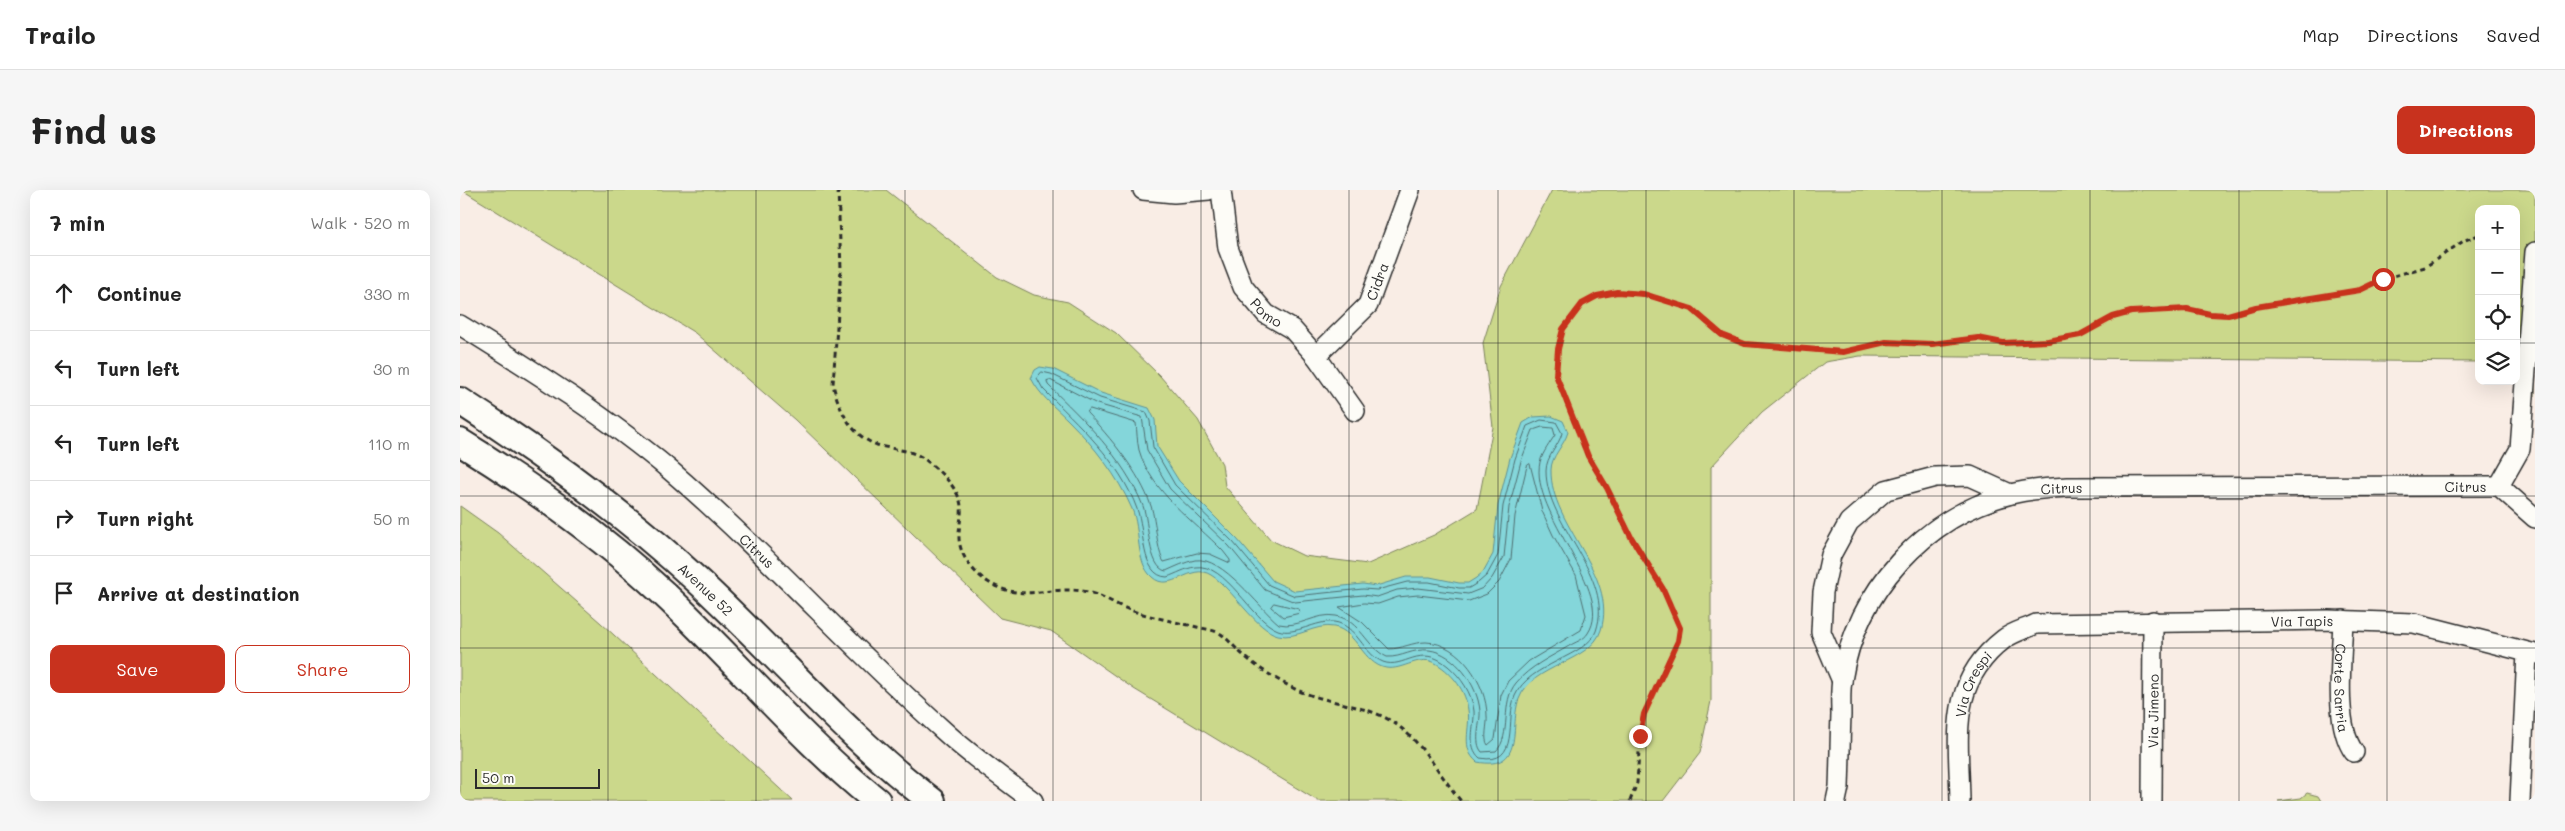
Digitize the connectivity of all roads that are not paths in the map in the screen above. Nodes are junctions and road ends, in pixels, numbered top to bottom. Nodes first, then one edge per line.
1 (1143, 190) edge
2 (1209, 190) edge
3 (1221, 190) edge
4 (1410, 190) edge
5 (2535, 252) edge
6 (460, 325) edge
7 (1316, 356) junction
8 (460, 401) edge
9 (1355, 411) dead end
10 (460, 442) edge
11 (2500, 486) junction
12 (2010, 494) junction
13 (2535, 518) edge
14 (2343, 620) junction
15 (2153, 621) junction
16 (2065, 622) joint
17 (2531, 653) edge
18 (1842, 681) junction
19 (2354, 752) dead end
20 (877, 801) edge
21 (932, 801) edge
22 (1033, 801) edge
23 (1836, 801) edge
24 (1960, 801) edge
25 (2152, 801) edge
26 (2520, 801) edge

1 - 2 street
3 - 7 street, Pomo
4 - 7 street, Cidra
5 - 11 street
6 - 22 street, Citrus
7 - 9 street, Pomo
8 - 21 main road, Avenue 52
10 - 20 main road
11 - 12 street, Citrus
11 - 13 street
12 - 18 street, Citrus
12 - 18 street
14 - 15 street, Via Tapis
14 - 17 street, Via Tapis
14 - 19 street, Corte Sarria
15 - 16 street, Via Tapis
15 - 25 street, Via Jimeno
16 - 24 street, Via Crespi
17 - 26 street
18 - 23 street, Citrus

